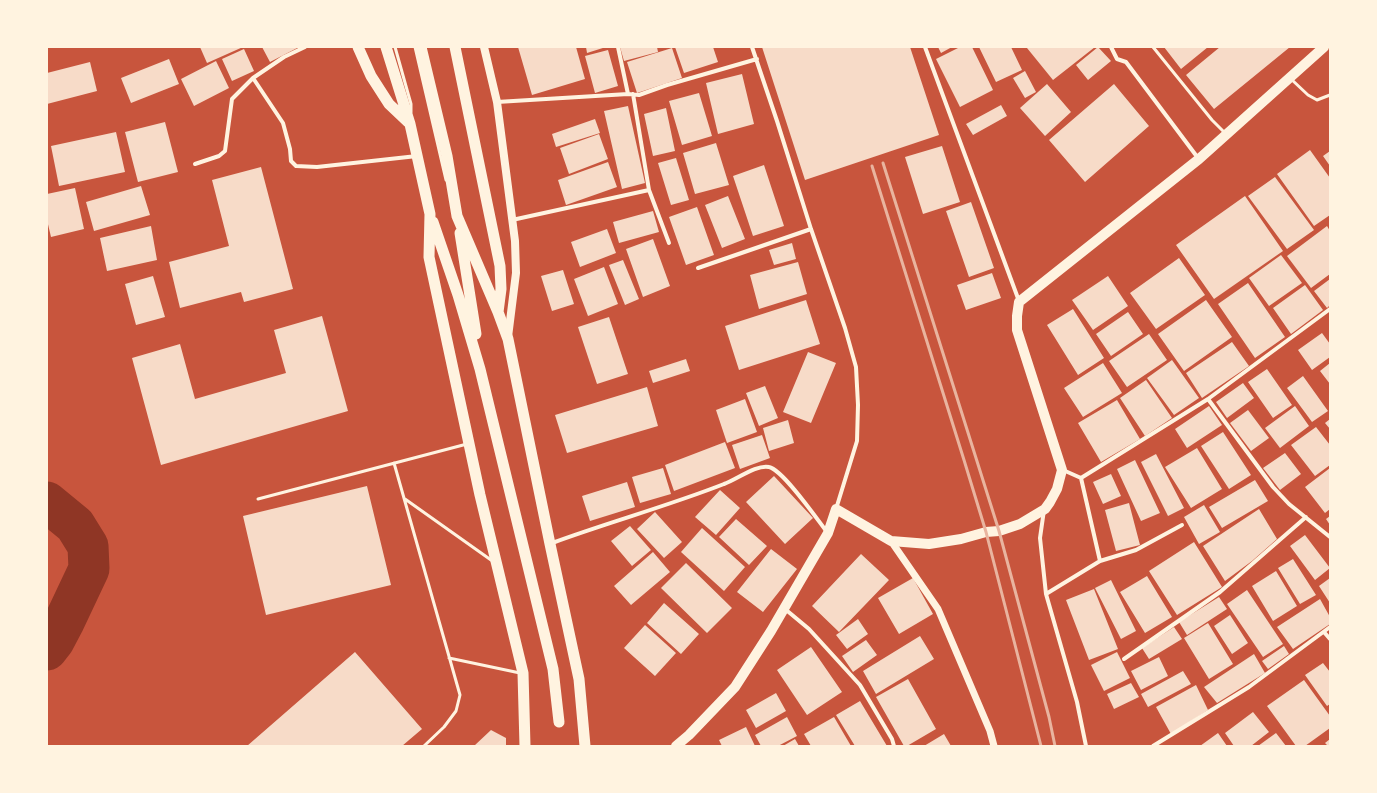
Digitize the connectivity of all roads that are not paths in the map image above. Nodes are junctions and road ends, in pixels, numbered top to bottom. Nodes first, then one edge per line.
1 (305, 47) edge
2 (358, 47) edge
3 (386, 47) edge
4 (396, 47) edge
5 (415, 47) edge
6 (421, 47) edge
7 (456, 47) edge
8 (484, 47) edge
9 (618, 47) edge
10 (752, 47) edge
11 (925, 47) edge
12 (1111, 47) edge
13 (1153, 47) edge
14 (1324, 47) edge
15 (757, 59) junction
16 (1290, 77) junction
17 (253, 78) junction
18 (630, 94) junction
19 (1330, 95) edge
20 (497, 102) junction
21 (410, 124) junction
22 (1226, 134) junction
23 (417, 156) junction
24 (1199, 158) junction
25 (195, 164) dead end
26 (446, 182) dead end
27 (448, 189) dead end
28 (649, 190) junction
29 (430, 214) junction
30 (457, 216) junction
31 (512, 220) junction
32 (811, 228) junction
33 (669, 243) dead end
34 (698, 268) dead end
35 (1019, 302) junction
36 (1330, 309) edge
37 (498, 312) junction
38 (508, 339) junction
39 (480, 369) junction
40 (1208, 399) junction
41 (469, 443) junction
42 (394, 463) junction
43 (1062, 470) junction
44 (1081, 478) junction
45 (258, 499) dead end
46 (405, 499) junction
47 (836, 509) junction
48 (1045, 509) junction
49 (1306, 517) junction
50 (1182, 525) dead end
51 (828, 533) junction
52 (1330, 537) edge
53 (891, 541) junction
54 (550, 544) junction
55 (1100, 561) junction
56 (496, 563) junction
57 (1046, 594) junction
58 (784, 608) junction
59 (1330, 627) edge
60 (1324, 632) junction
61 (1330, 639) edge
62 (449, 658) junction
63 (1124, 658) dead end
64 (523, 673) junction
65 (560, 722) dead end
66 (424, 746) edge
67 (525, 746) edge
68 (585, 746) edge
69 (676, 746) edge
70 (894, 746) edge
71 (994, 746) edge
72 (1086, 746) edge
73 (1153, 746) edge

1 - 17 street
2 - 21 highway
3 - 21 highway
4 - 21 lane
5 - 26 lane
6 - 30 highway
7 - 37 highway
8 - 20 main road
9 - 18 street
10 - 15 street
11 - 35 street
12 - 24 street
13 - 22 lane
14 - 16 main road
15 - 18 street
15 - 32 street
16 - 19 lane
16 - 22 main road
17 - 23 street
17 - 25 street
18 - 20 street
18 - 28 street
20 - 31 main road
21 - 23 highway
22 - 24 main road
23 - 29 highway
24 - 35 main road
27 - 30 lane
28 - 31 street
28 - 33 street
29 - 39 highway
29 - 41 highway
30 - 37 highway
30 - 39 highway
31 - 38 main road
32 - 34 street
32 - 47 street
35 - 43 main road
36 - 40 street
37 - 38 highway
38 - 54 highway
39 - 65 highway
40 - 44 street
40 - 49 street
41 - 42 lane
41 - 56 highway
42 - 45 lane
42 - 46 lane
43 - 44 street
43 - 48 main road
44 - 55 street
46 - 56 lane
46 - 62 lane
47 - 51 main road
47 - 53 main road
48 - 53 main road
48 - 57 street
49 - 52 street
49 - 63 street
50 - 55 street
51 - 54 street
51 - 58 main road
53 - 71 street
54 - 68 highway
55 - 57 street
56 - 64 highway
57 - 72 street
58 - 69 main road
58 - 70 street
59 - 60 street
60 - 61 street
60 - 73 street
62 - 64 lane
62 - 66 lane
64 - 67 highway

